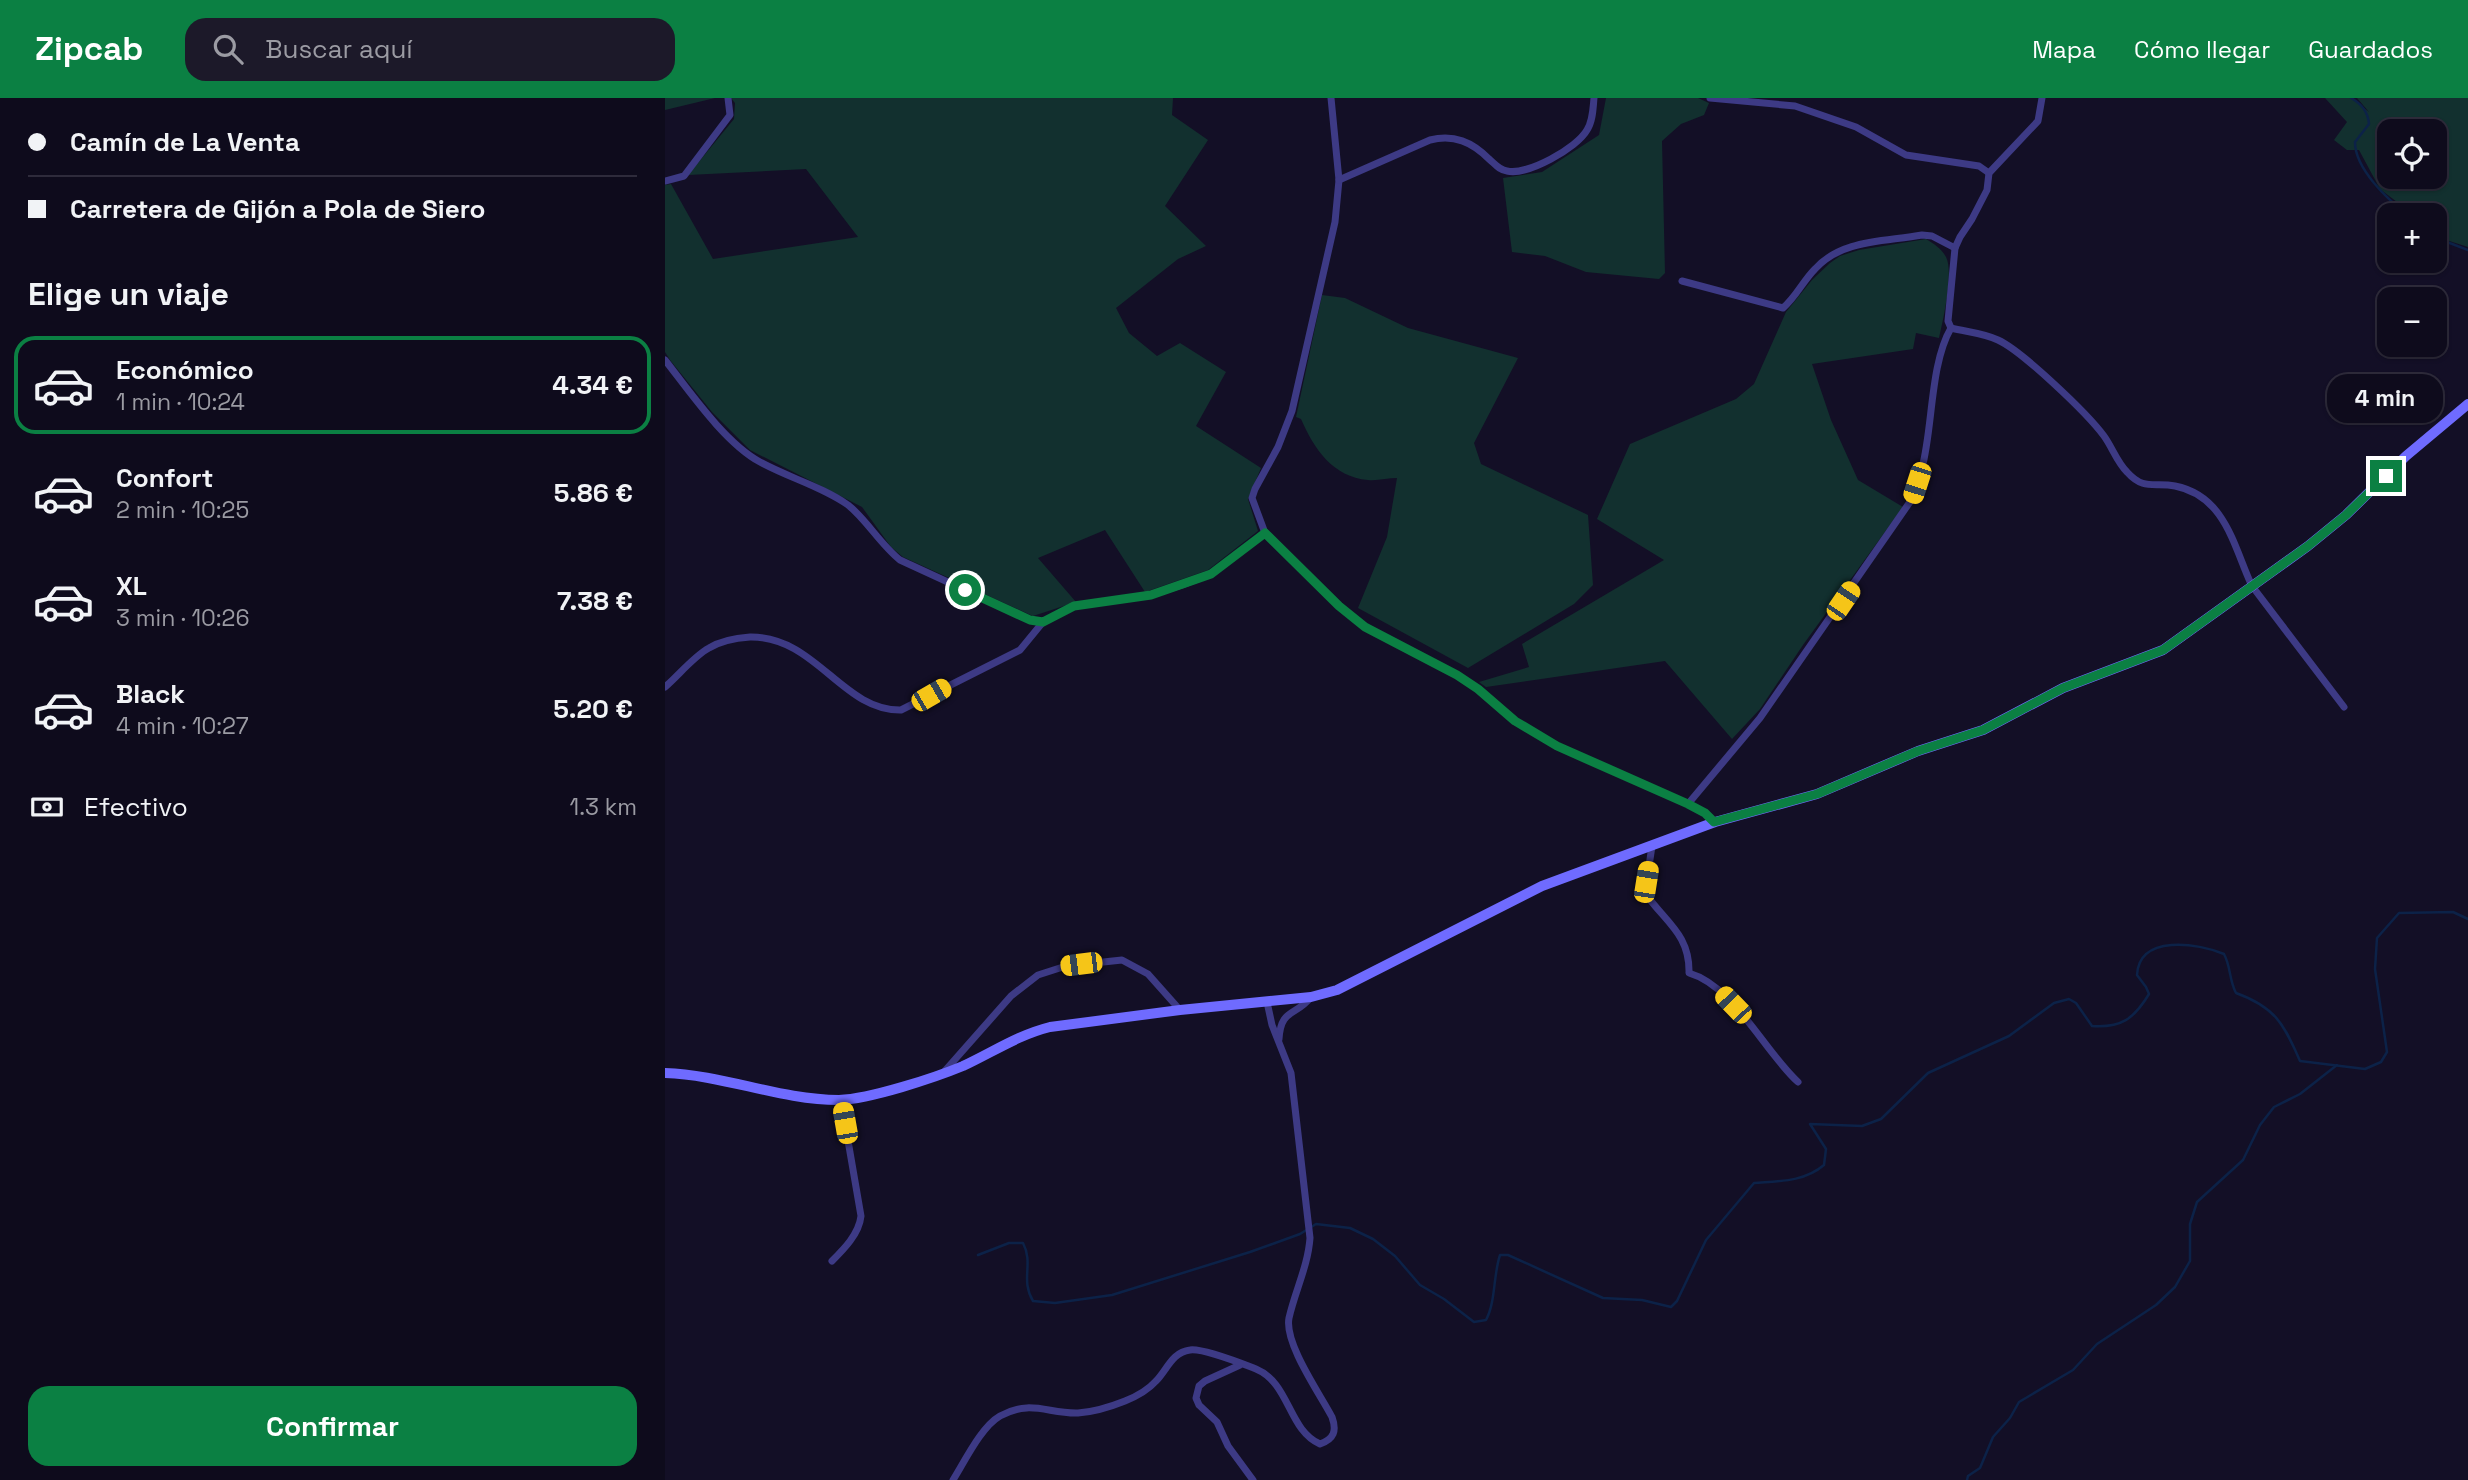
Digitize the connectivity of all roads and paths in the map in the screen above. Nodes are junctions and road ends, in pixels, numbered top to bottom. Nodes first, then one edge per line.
1 (728, 98) edge
2 (1331, 98) edge
3 (1594, 98) edge
4 (1710, 98) edge
5 (2042, 98) edge
6 (1989, 173) junction
7 (1339, 180) junction
8 (665, 181) edge
9 (1955, 248) junction
10 (1682, 281) dead end
11 (1951, 328) junction
12 (665, 360) edge
13 (2468, 404) edge
14 (1265, 533) junction
15 (2252, 586) junction
16 (1043, 622) junction
17 (665, 687) edge
18 (2344, 707) dead end
19 (1688, 804) junction
20 (1714, 822) junction
21 (1652, 846) junction
22 (1311, 997) junction
23 (1272, 1001) junction
24 (1180, 1010) junction
25 (1283, 1016) junction
26 (1279, 1043) junction
27 (665, 1073) edge
28 (941, 1075) junction
29 (1798, 1082) dead end
30 (841, 1100) junction
31 (832, 1261) dead end
32 (1240, 1364) junction
33 (953, 1480) edge
34 (1253, 1480) edge

1 - 8 street
2 - 7 street
3 - 7 street
4 - 6 street
5 - 6 street
6 - 9 street
7 - 14 street
9 - 10 street
9 - 11 street
11 - 15 street
11 - 19 street
12 - 16 street
13 - 15 street
14 - 16 street
14 - 19 street
15 - 18 street
15 - 20 street
16 - 17 street
19 - 20 street
20 - 21 street
21 - 22 street
21 - 29 street
22 - 23 street
22 - 25 street
23 - 24 street
23 - 25 street
23 - 26 street
24 - 28 street
24 - 28 street
25 - 26 street
26 - 32 street
27 - 30 street
28 - 30 street
30 - 31 street
32 - 33 street
32 - 34 street

